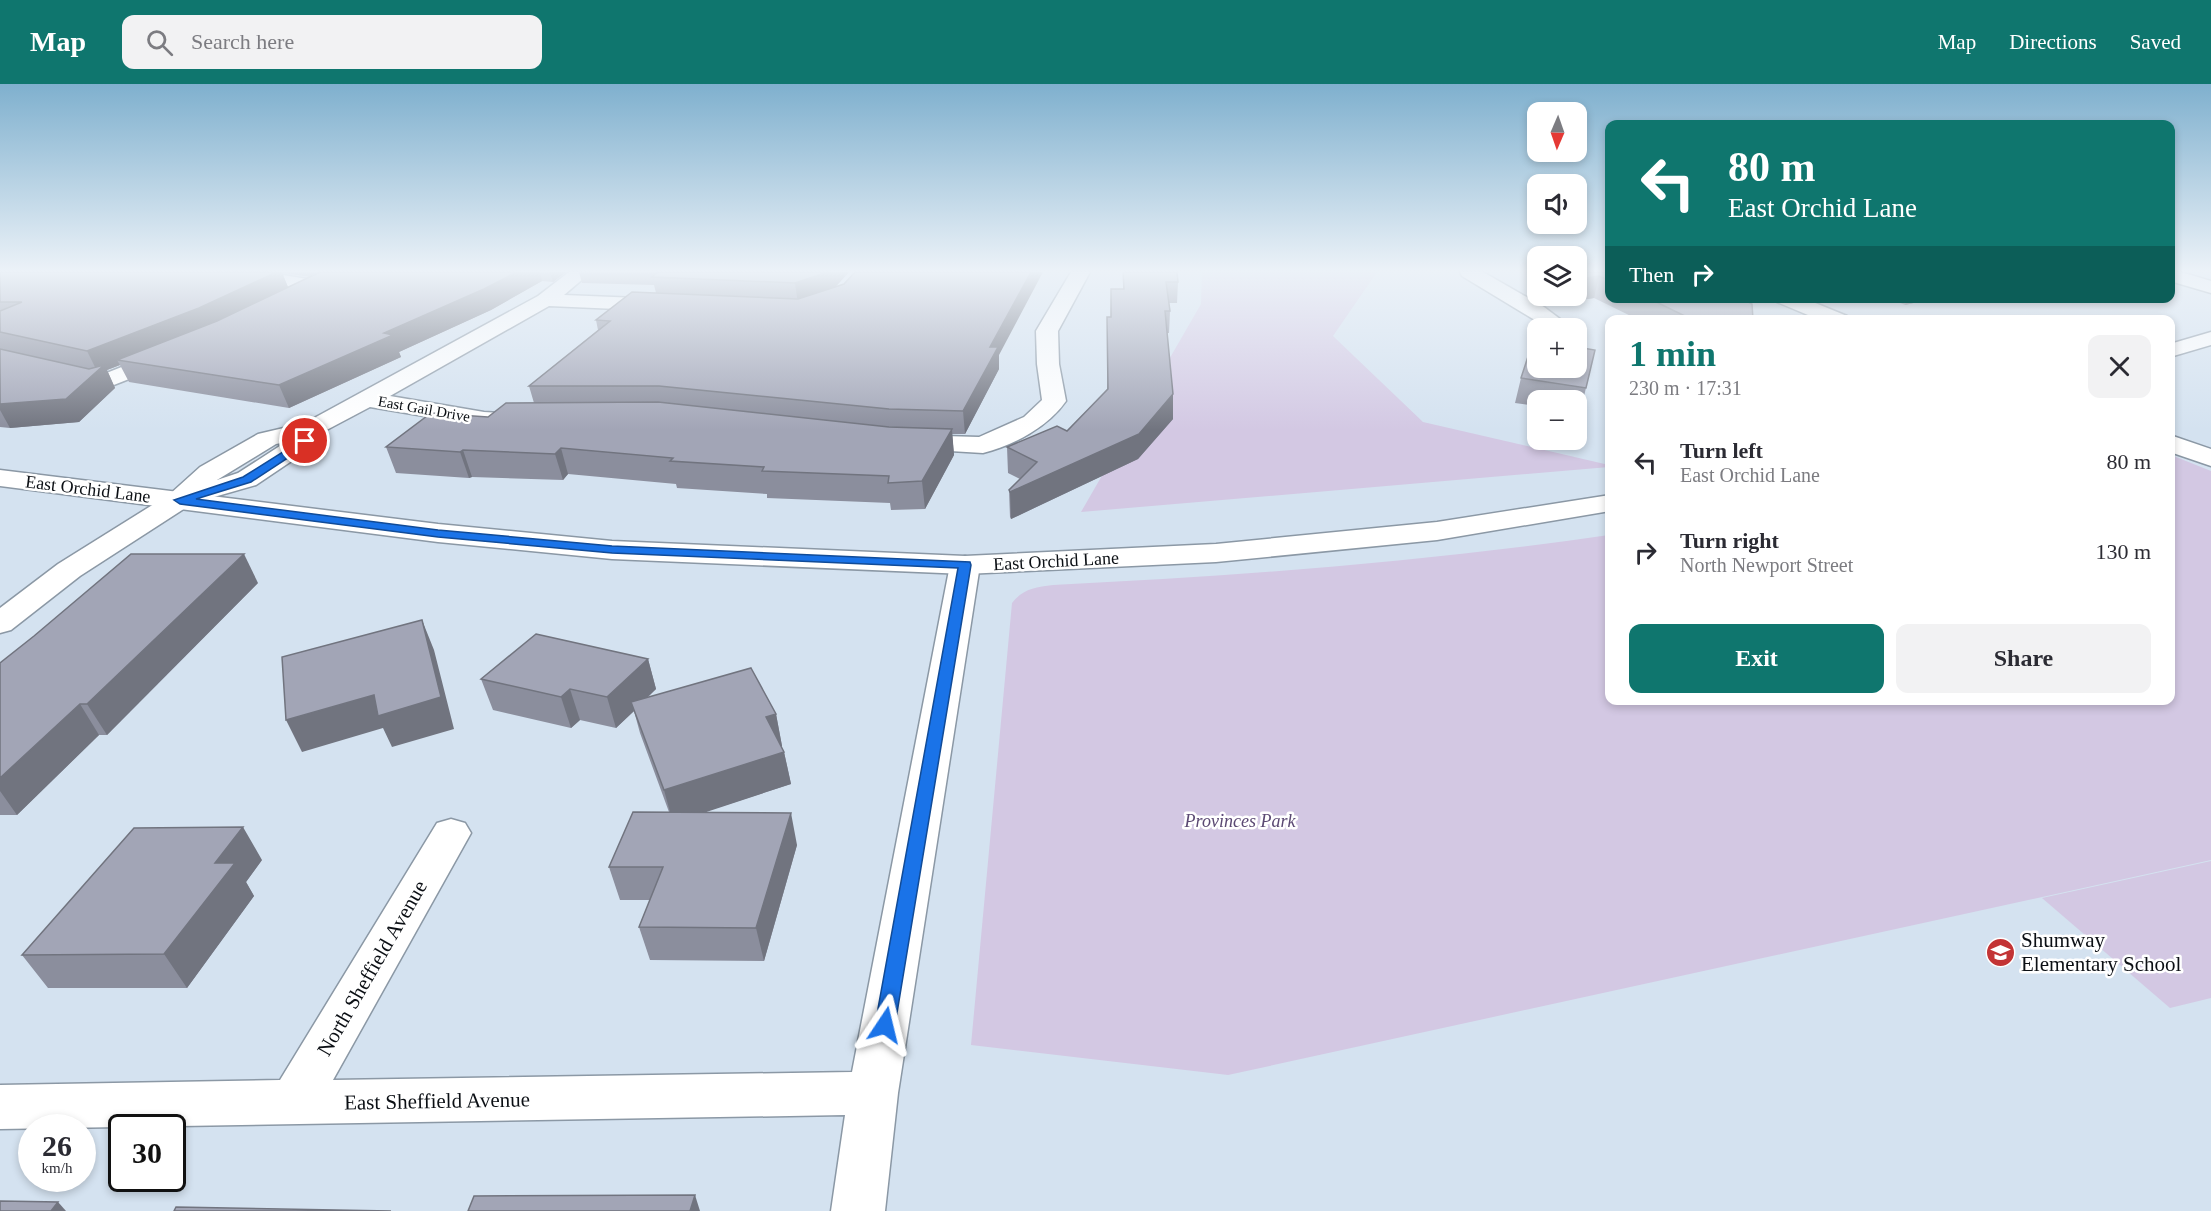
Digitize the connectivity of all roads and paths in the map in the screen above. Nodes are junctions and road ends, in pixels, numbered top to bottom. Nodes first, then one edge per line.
1 (501, 325) edge
2 (1051, 325) edge
3 (2211, 338) edge
4 (185, 349) edge
5 (2175, 349) edge
6 (0, 359) edge
7 (367, 399) junction
8 (531, 419) edge
9 (882, 442) edge
10 (2175, 445) edge
11 (2211, 458) edge
12 (0, 478) edge
13 (180, 500) junction
14 (1605, 504) edge
15 (965, 565) junction
16 (0, 623) edge
17 (451, 833) dead end
18 (873, 1094) junction
19 (293, 1103) junction
20 (0, 1107) edge
21 (858, 1211) edge

1 - 7 street
2 - 9 street
3 - 5 street
4 - 6 street
7 - 8 street, East Gail Drive
7 - 13 street
10 - 11 street
12 - 13 street, East Orchid Lane
13 - 15 street, East Orchid Lane
13 - 16 street
14 - 15 street, East Orchid Lane
15 - 18 street
17 - 19 street, North Sheffield Avenue
18 - 19 street, East Sheffield Avenue
18 - 21 street
19 - 20 street, East Sheffield Avenue

